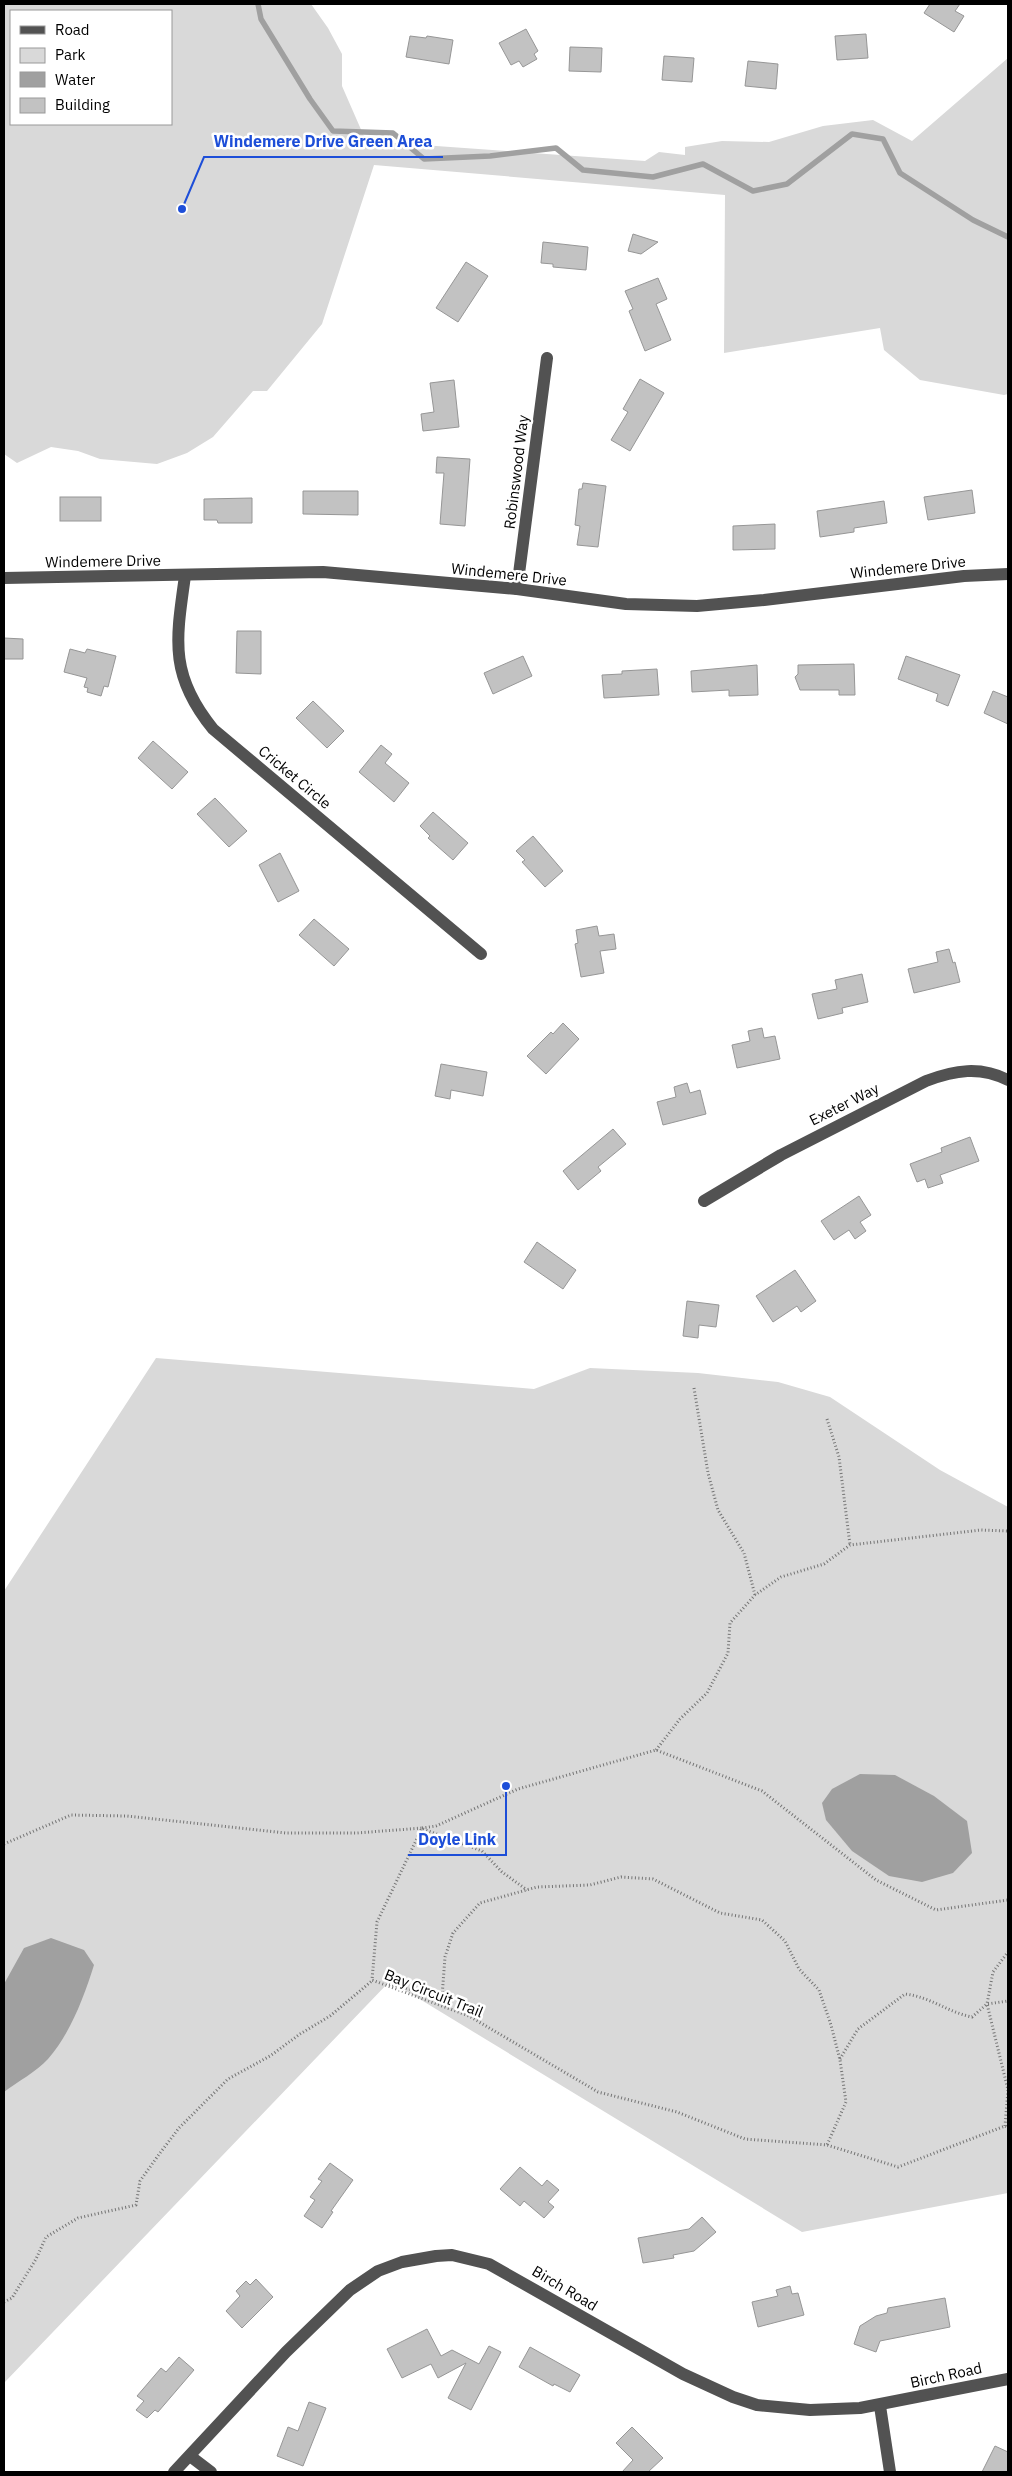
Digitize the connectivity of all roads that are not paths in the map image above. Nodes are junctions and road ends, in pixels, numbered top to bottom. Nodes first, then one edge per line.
1 (548, 358) dead end
2 (1008, 574) edge
3 (185, 576) junction
4 (4, 578) edge
5 (518, 590) junction
6 (481, 954) dead end
7 (1008, 1080) edge
8 (704, 1201) dead end
9 (1008, 2379) edge
10 (880, 2406) junction
11 (190, 2456) junction
12 (174, 2472) edge
13 (211, 2472) edge
14 (890, 2472) edge

1 - 5 street, Robinswood Way
2 - 5 street, Windemere Drive
3 - 4 street, Windemere Drive
3 - 5 street, Windemere Drive
3 - 6 street, Cricket Circle
7 - 8 street, Exeter Way
9 - 10 street, Birch Road
10 - 11 street, Birch Road
10 - 14 street
11 - 12 street, Birch Road
11 - 13 street

